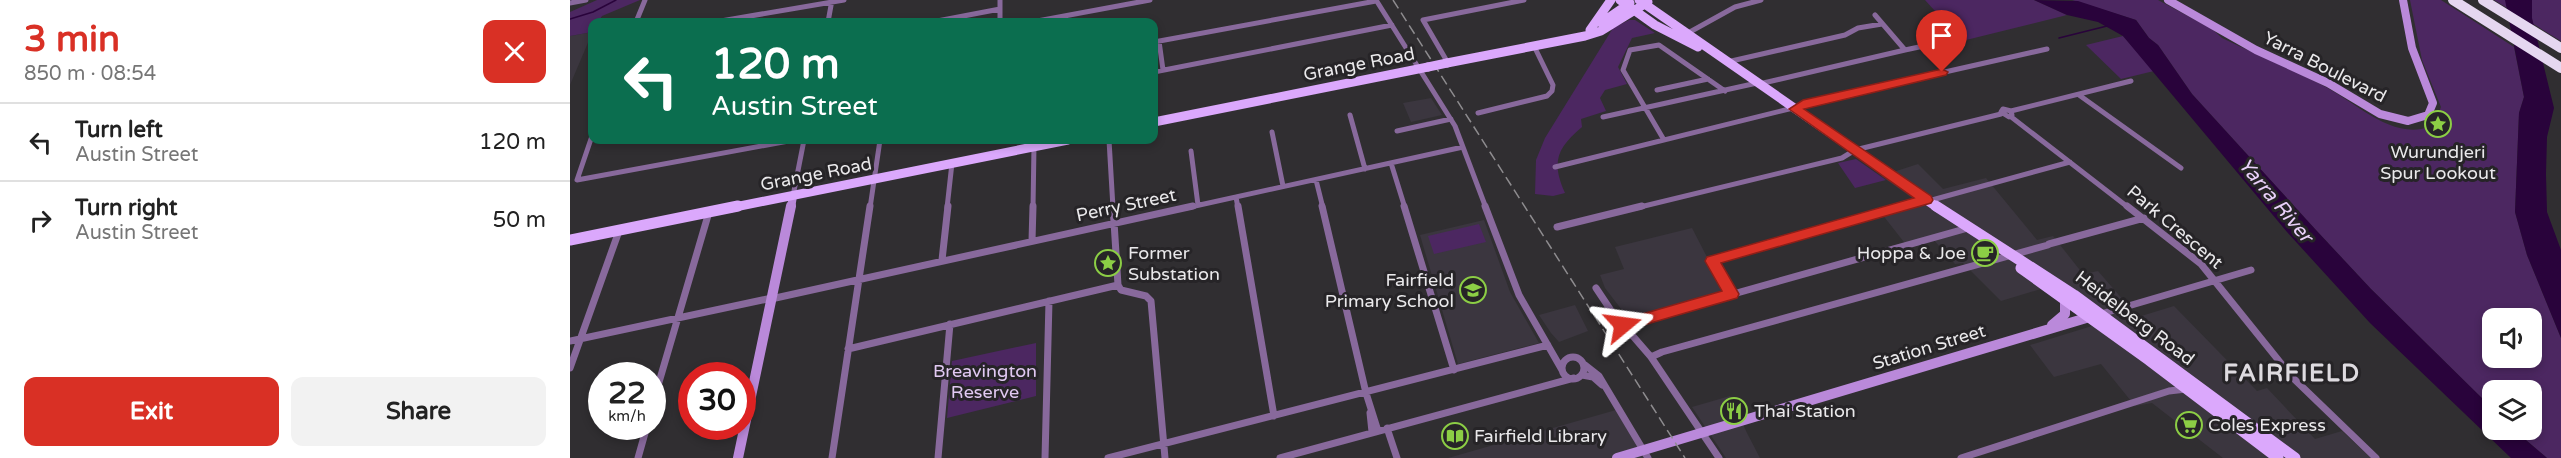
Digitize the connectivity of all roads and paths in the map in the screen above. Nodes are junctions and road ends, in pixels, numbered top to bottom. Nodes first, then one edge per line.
1 (586, 0) edge
2 (645, 0) edge
3 (844, 0) edge
4 (1000, 0) edge
5 (1150, 0) edge
6 (1376, 0) edge
7 (1524, 0) edge
8 (1611, 0) edge
9 (1761, 0) edge
10 (2168, 0) edge
11 (2403, 0) edge
12 (2453, 0) edge
13 (2483, 0) edge
14 (832, 1) edge
15 (570, 3) edge
16 (1640, 4) edge
17 (1000, 9) junction
18 (1875, 15) dead end
19 (638, 18) edge
20 (737, 18) edge
21 (829, 18) edge
22 (953, 18) edge
23 (1000, 18) edge
24 (1053, 18) edge
25 (1882, 24) junction
26 (1392, 26) junction
27 (1590, 30) junction
28 (1686, 34) junction
29 (1673, 35) junction
30 (1571, 38) junction
31 (1947, 41) dead end
32 (1158, 42) edge
33 (1534, 46) junction
34 (2561, 48) edge
35 (1701, 49) junction
36 (2047, 49) dead end
37 (1158, 50) edge
38 (1905, 50) junction
39 (1722, 60) junction
40 (1448, 63) junction
41 (1424, 68) junction
42 (2561, 68) edge
43 (1163, 70) junction
44 (1158, 71) edge
45 (1707, 79) junction
46 (2131, 81) dead end
47 (1758, 84) junction
48 (1657, 90) dead end
49 (1725, 91) junction
50 (2079, 95) junction
51 (1646, 108) junction
52 (1794, 108) junction
53 (1478, 112) dead end
54 (2011, 114) junction
55 (1350, 115) dead end
56 (1603, 117) dead end
57 (1451, 119) junction
58 (1158, 121) edge
59 (1397, 131) dead end
60 (1272, 132) dead end
61 (1664, 140) junction
62 (589, 144) edge
63 (772, 144) edge
64 (803, 144) edge
65 (879, 144) edge
66 (1045, 144) edge
67 (1109, 144) edge
68 (1034, 146) junction
69 (1463, 147) junction
70 (1856, 150) junction
71 (1191, 151) dead end
72 (2070, 162) junction
73 (952, 163) junction
74 (1391, 163) junction
75 (1554, 167) dead end
76 (2181, 168) dead end
77 (1365, 169) junction
78 (874, 179) junction
79 (1316, 180) junction
80 (1283, 186) junction
81 (793, 196) junction
82 (1236, 197) junction
83 (1926, 200) junction
84 (1198, 205) junction
85 (707, 213) junction
86 (2144, 218) junction
87 (1113, 223) junction
88 (1557, 227) dead end
89 (1968, 228) junction
90 (619, 230) junction
91 (570, 240) edge
92 (1032, 241) junction
93 (2009, 255) junction
94 (942, 261) junction
95 (2251, 270) dead end
96 (859, 279) junction
97 (2216, 281) junction
98 (1118, 285) junction
99 (1596, 288) dead end
100 (1731, 294) junction
101 (771, 298) junction
102 (2065, 298) junction
103 (1049, 301) junction
104 (2096, 315) junction
105 (677, 318) junction
106 (950, 324) junction
107 (1623, 325) junction
108 (2045, 330) junction
109 (580, 339) junction
110 (570, 342) edge
111 (1548, 345) junction
112 (848, 349) junction
113 (1652, 357) junction
114 (1569, 359) junction
115 (664, 362) edge
116 (1585, 366) junction
117 (570, 368) edge
118 (1454, 370) junction
119 (1562, 371) junction
120 (1582, 375) junction
121 (1574, 378) junction
122 (2173, 379) junction
123 (1546, 385) junction
124 (1605, 387) junction
125 (2186, 389) junction
126 (2169, 391) junction
127 (1365, 393) junction
128 (1274, 416) junction
129 (1390, 427) junction
130 (1375, 431) junction
131 (1703, 433) junction
132 (643, 440) edge
133 (1163, 444) junction
134 (1645, 454) edge
135 (2276, 457) edge
136 (638, 458) edge
137 (738, 458) edge
138 (832, 458) edge
139 (938, 458) edge
140 (1045, 458) edge
141 (1108, 458) edge
142 (1165, 458) edge
143 (1280, 458) edge
144 (1397, 458) edge
145 (1617, 458) edge
146 (1719, 458) edge
147 (1960, 458) edge
148 (2295, 458) edge
149 (2376, 458) edge

1 - 15 street
2 - 19 street
3 - 14 street
4 - 17 street
5 - 24 street
6 - 26 street
6 - 32 street
7 - 40 street
8 - 27 main road
9 - 28 street
10 - 11 main road, Yarra Boulevard
12 - 42 highway
13 - 34 highway
14 - 20 street
14 - 21 street
16 - 27 main road, Grange Road
16 - 28 main road, Heidelberg Road
16 - 29 main road, Heidelberg Road
16 - 30 main road, Grange Road
17 - 22 street
17 - 23 street
18 - 25 street
25 - 38 street
25 - 39 street
26 - 41 street
26 - 43 street
27 - 30 main road, Grange Road
28 - 29 main road
28 - 35 main road
28 - 39 main road, Heidelberg Road
29 - 35 main road, Heidelberg Road
30 - 33 main road, Grange Road
31 - 38 street
33 - 40 main road, Grange Road
33 - 53 street
35 - 39 main road, Heidelberg Road
36 - 52 street
37 - 43 street
38 - 47 street
39 - 47 main road, Heidelberg Road
40 - 41 main road, Grange Road, bridge
41 - 57 street
41 - 58 main road, Grange Road
43 - 44 street
45 - 48 street
45 - 49 street
45 - 51 street
46 - 50 street
47 - 49 street
47 - 52 main road, Heidelberg Road
49 - 51 street
50 - 54 street
50 - 76 street
51 - 56 street
51 - 61 street
52 - 61 street
52 - 70 main road, Heidelberg Road
54 - 70 street
54 - 72 street, Park Crescent
55 - 77 street
57 - 59 street
57 - 69 street
60 - 80 street
61 - 75 street
62 - 63 street
64 - 81 street
65 - 78 street
66 - 68 main road, Grange Road
67 - 87 street
68 - 73 main road, Grange Road
68 - 92 street
69 - 74 street, Perry Street
69 - 111 street
70 - 83 main road, Heidelberg Road
70 - 88 street
71 - 84 street
72 - 83 street
72 - 86 street, Park Crescent
73 - 78 main road, Grange Road
73 - 94 street
74 - 77 street, Perry Street
74 - 118 street
77 - 79 street, Perry Street
78 - 81 main road, Grange Road
78 - 96 street
79 - 80 street, Perry Street
79 - 127 street
80 - 82 street, Perry Street
81 - 85 main road, Grange Road
81 - 101 main road
82 - 84 street, Perry Street
82 - 128 street
83 - 89 main road, Heidelberg Road
83 - 100 street
84 - 87 street, Perry Street
85 - 90 main road, Grange Road
85 - 105 street
86 - 93 street
86 - 97 street, Park Crescent
87 - 92 street, Perry Street
87 - 98 street
89 - 93 main road, Heidelberg Road
89 - 100 street
90 - 91 main road, Grange Road
90 - 109 street
92 - 94 street, Perry Street
93 - 102 main road, Heidelberg Road
93 - 104 main road, Heidelberg Road
93 - 113 street
94 - 96 street, Perry Street
95 - 97 street, Station Street
96 - 101 street, Perry Street
96 - 112 street
97 - 104 street, Station Street
97 - 149 street, Park Crescent
98 - 103 street
98 - 133 street
99 - 107 street
100 - 107 street
101 - 105 street, Perry Street
101 - 137 main road
102 - 104 main road, Heidelberg Road
102 - 108 main road
103 - 106 street
103 - 140 street
104 - 108 main road, Station Street
104 - 122 main road, Heidelberg Road
104 - 148 main road, Heidelberg Road
105 - 109 street, Perry Street
105 - 115 street
106 - 112 street
106 - 139 street
107 - 113 street
108 - 131 main road, Station Street
109 - 110 street, Perry Street
109 - 117 street
111 - 114 street
111 - 118 street
111 - 119 street
112 - 138 street
113 - 131 street
114 - 116 street
114 - 119 street
116 - 120 street
116 - 124 street
118 - 127 street
119 - 121 street
119 - 123 street
120 - 121 street
120 - 124 street
121 - 123 street
122 - 125 main road, Heidelberg Road
122 - 126 street
123 - 129 street
124 - 134 street
125 - 126 street
125 - 135 main road, Heidelberg Road
126 - 147 street
127 - 128 street
127 - 130 street
128 - 133 street
129 - 130 street
129 - 144 street
130 - 143 street
131 - 134 main road, Station Street
131 - 146 street
132 - 136 street
133 - 141 street
133 - 142 street
134 - 145 main road, Station Street

